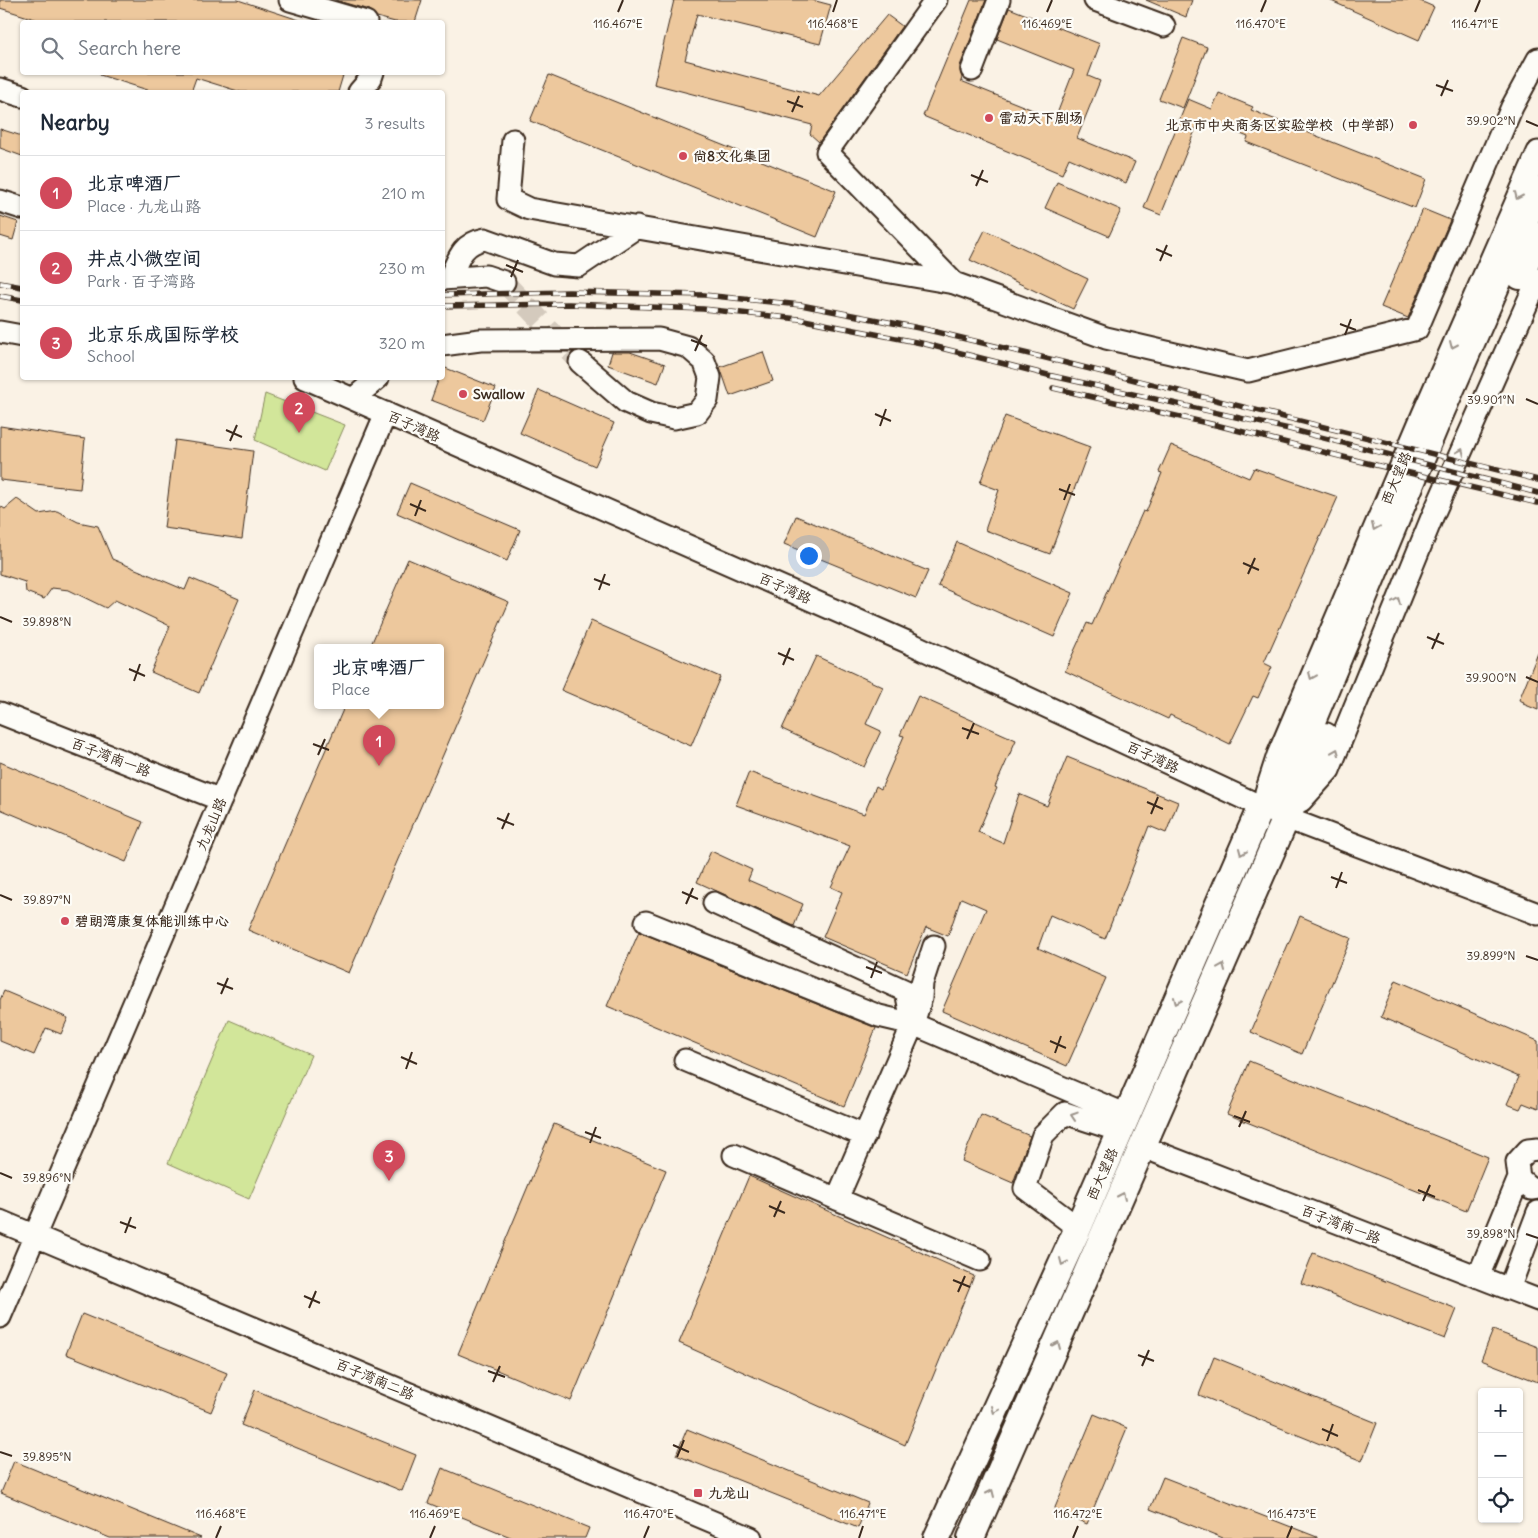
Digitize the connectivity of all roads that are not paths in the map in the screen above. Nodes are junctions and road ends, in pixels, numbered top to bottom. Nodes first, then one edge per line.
1 (290, 0) edge
2 (936, 0) edge
3 (999, 0) edge
4 (1095, 0) edge
5 (359, 20) edge
6 (1164, 26) dead end
7 (1538, 59) edge
8 (972, 70) dead end
9 (372, 75) edge
10 (0, 89) edge
11 (361, 90) edge
12 (20, 95) edge
13 (513, 140) dead end
14 (1538, 152) edge
15 (1538, 190) edge
16 (0, 201) edge
17 (20, 207) edge
18 (637, 228) junction
19 (1538, 236) edge
20 (446, 278) edge
21 (1538, 279) edge
22 (504, 282) tunnel mouth
23 (954, 283) junction
24 (0, 332) edge
25 (20, 336) edge
26 (445, 345) edge
27 (580, 362) tunnel mouth
28 (310, 380) edge
29 (376, 380) edge
30 (353, 399) junction
31 (386, 413) junction
32 (0, 714) edge
33 (221, 800) junction
34 (1261, 807) junction
35 (1286, 818) junction
36 (714, 903) dead end
37 (1538, 914) edge
38 (646, 922) dead end
39 (934, 946) dead end
40 (912, 1024) junction
41 (685, 1060) dead end
42 (1124, 1123) junction
43 (865, 1136) junction
44 (1144, 1147) junction
45 (1538, 1149) edge
46 (734, 1155) dead end
47 (1519, 1178) junction
48 (1538, 1188) edge
49 (838, 1199) junction
50 (1538, 1212) edge
51 (0, 1221) edge
52 (1078, 1228) junction
53 (35, 1236) junction
54 (980, 1260) dead end
55 (1478, 1277) junction
56 (1509, 1289) junction
57 (1538, 1300) edge
58 (0, 1317) edge
59 (751, 1538) edge
60 (937, 1538) edge
61 (972, 1538) edge

1 - 5 street
2 - 23 street
3 - 8 street
4 - 6 street
7 - 23 street
9 - 11 street
10 - 12 street
13 - 18 street
14 -> 34 street, 西大望路
15 - 34 main road, 西大望路
16 - 17 street
18 - 20 street
18 - 23 street
19 - 35 main road, 西大望路
20 - 22 street
35 -> 21 street, 西大望路
24 - 25 street
26 - 27 street
28 - 30 street, 百子湾路
29 - 30 street
30 - 31 street, 百子湾路
31 - 33 street, 九龙山路
31 - 34 street, 百子湾路
32 - 33 street, 百子湾南一路
33 - 53 street, 九龙山路
34 - 35 street, 百子湾路
34 -> 42 main road, 西大望路
35 - 37 street
44 -> 35 main road, 西大望路
36 - 40 street
38 - 40 street
39 - 40 street
40 - 42 street
40 - 43 street
41 - 43 street
42 - 52 main road, 西大望路
42 -> 52 street
43 - 49 street
44 - 55 street, 百子湾南一路
61 -> 44 main road, 西大望路
45 - 47 street
46 - 49 street
47 - 48 street
47 - 55 street
49 - 54 street
50 - 56 street
51 - 53 street, 百子湾南二路
52 -> 60 main road, 西大望路
53 - 58 street, 九龙山路
53 - 59 street, 百子湾南二路
55 - 56 street, 百子湾南一路
56 - 57 street, 百子湾南一路

